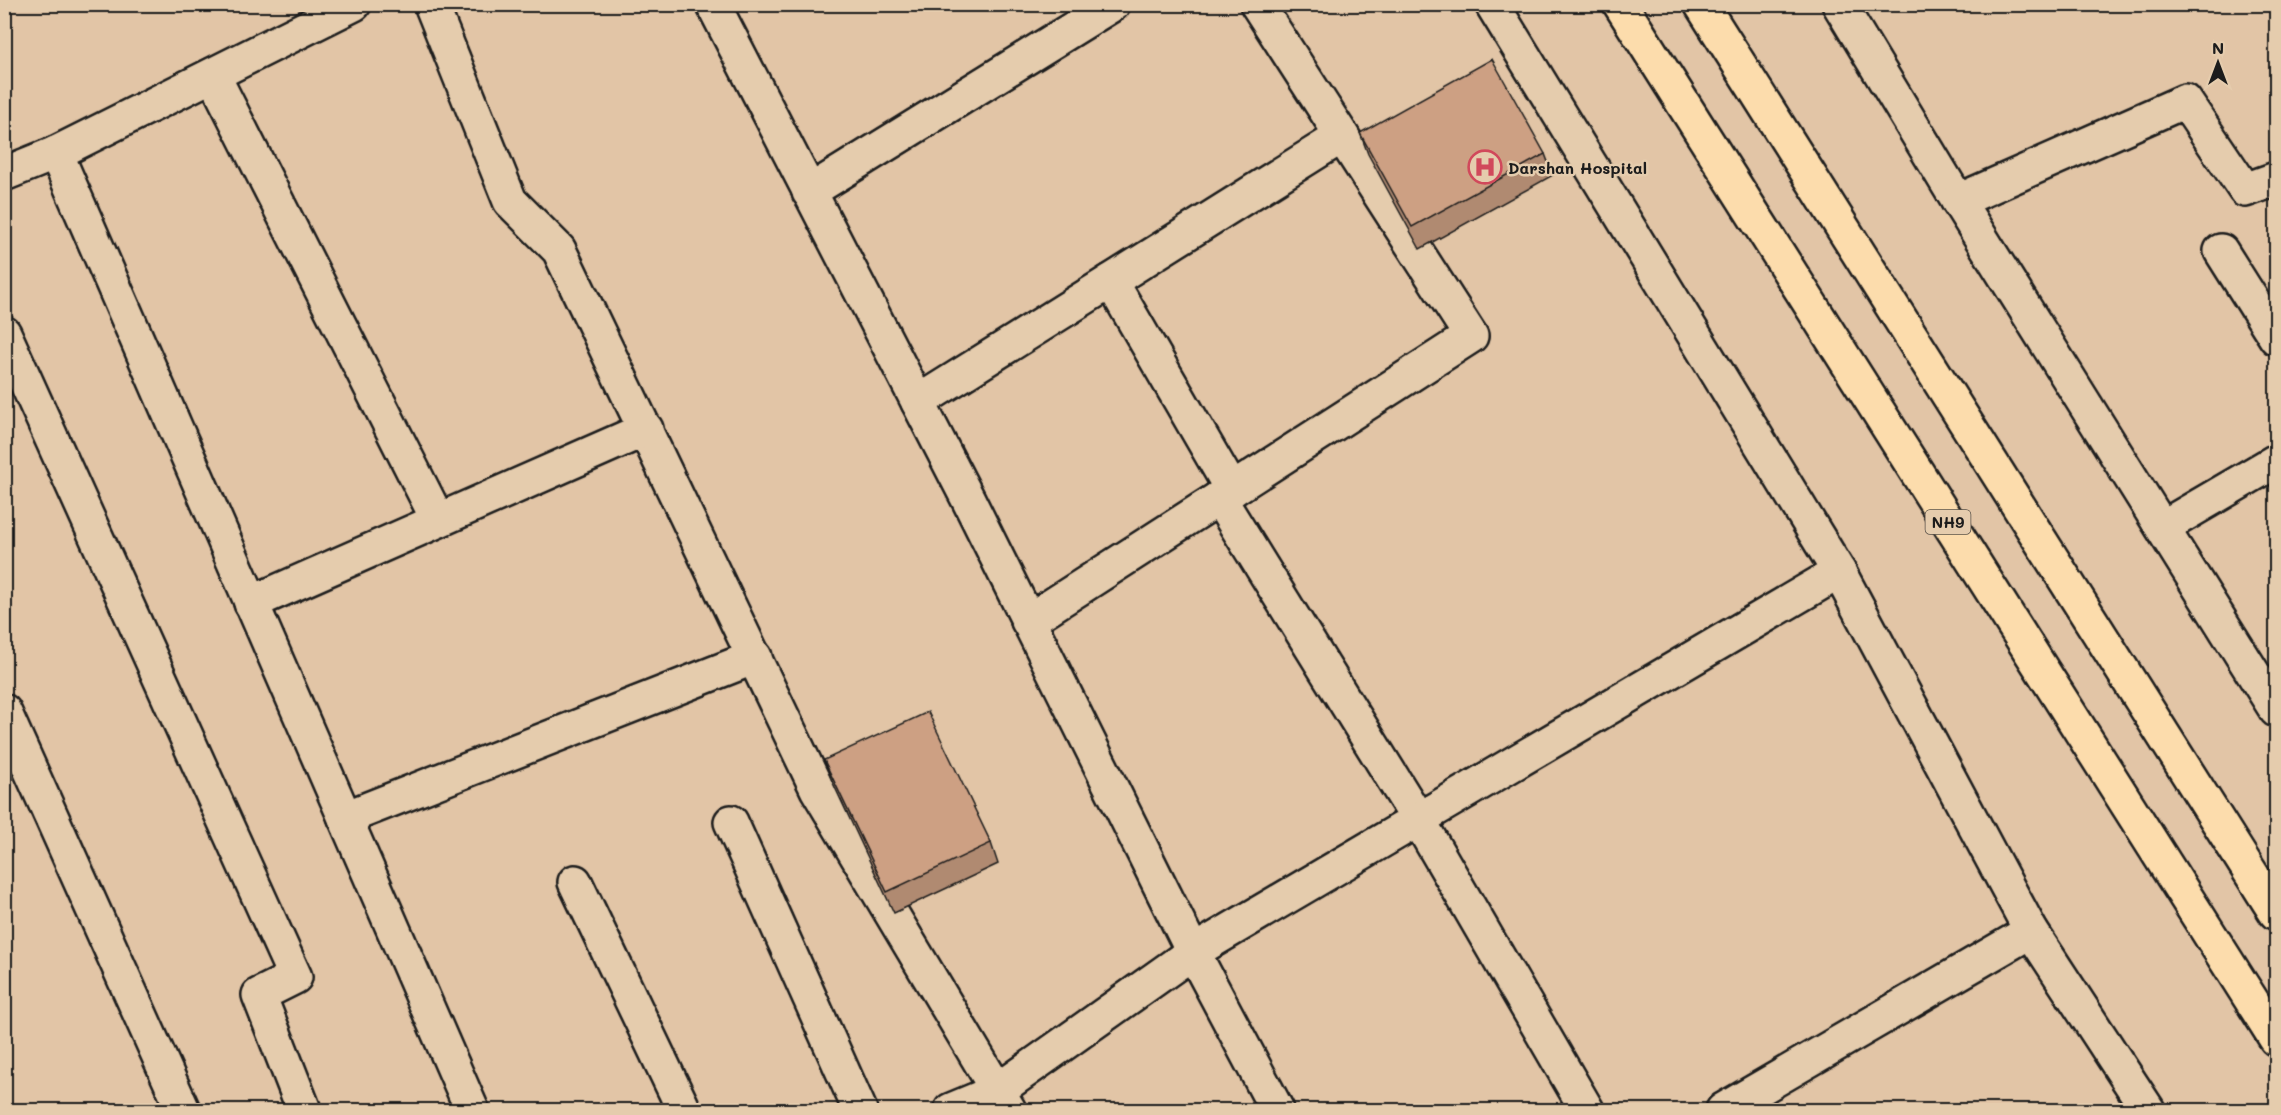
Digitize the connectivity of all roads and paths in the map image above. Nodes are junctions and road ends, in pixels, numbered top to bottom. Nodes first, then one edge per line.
1 (354, 4) edge
2 (431, 4) edge
3 (713, 4) edge
4 (1113, 4) edge
5 (1257, 4) edge
6 (1492, 4) edge
7 (1620, 4) edge
8 (1701, 4) edge
9 (1839, 4) edge
10 (213, 75) junction
11 (1342, 136) junction
12 (56, 153) junction
13 (4, 174) edge
14 (2277, 179) edge
15 (810, 192) junction
16 (1958, 201) junction
17 (2221, 251) dead end
18 (1111, 281) junction
19 (4, 333) edge
20 (2277, 338) edge
21 (918, 402) junction
22 (646, 429) junction
23 (2277, 461) edge
24 (1226, 494) junction
25 (438, 520) junction
26 (2163, 527) junction
27 (1839, 572) junction
28 (251, 603) junction
29 (1028, 621) junction
30 (755, 657) junction
31 (2277, 710) edge
32 (4, 711) edge
33 (345, 818) junction
34 (1418, 819) junction
35 (731, 822) dead end
36 (575, 882) dead end
37 (2277, 912) edge
38 (2031, 931) junction
39 (1192, 952) junction
40 (2277, 1039) edge
41 (1003, 1101) edge
42 (183, 1110) edge
43 (304, 1110) edge
44 (472, 1110) edge
45 (684, 1110) edge
46 (860, 1110) edge
47 (951, 1110) edge
48 (1277, 1110) edge
49 (1587, 1110) edge
50 (1723, 1110) edge
51 (2148, 1110) edge

1 - 10 street
2 - 22 street
3 - 15 street
4 - 15 street
5 - 11 street
6 - 27 street
7 - 40 highway, NH9
8 - 37 highway
9 - 16 street
10 - 12 street
10 - 25 street
11 - 18 street
11 - 24 street
12 - 13 street
12 - 28 street
14 - 16 street
15 - 21 street
16 - 26 street
17 - 20 street
18 - 21 street
18 - 24 street
19 - 43 street
21 - 29 street
22 - 25 street
22 - 30 street
23 - 26 street
24 - 29 street
24 - 34 street
25 - 28 street
26 - 31 street
27 - 34 street
27 - 38 street
28 - 33 street
29 - 39 street
30 - 33 street
30 - 41 street
32 - 42 street
33 - 44 street
34 - 39 street
34 - 49 street
35 - 46 street
36 - 45 street
38 - 50 street
38 - 51 street
39 - 41 street
39 - 48 street
41 - 47 street

